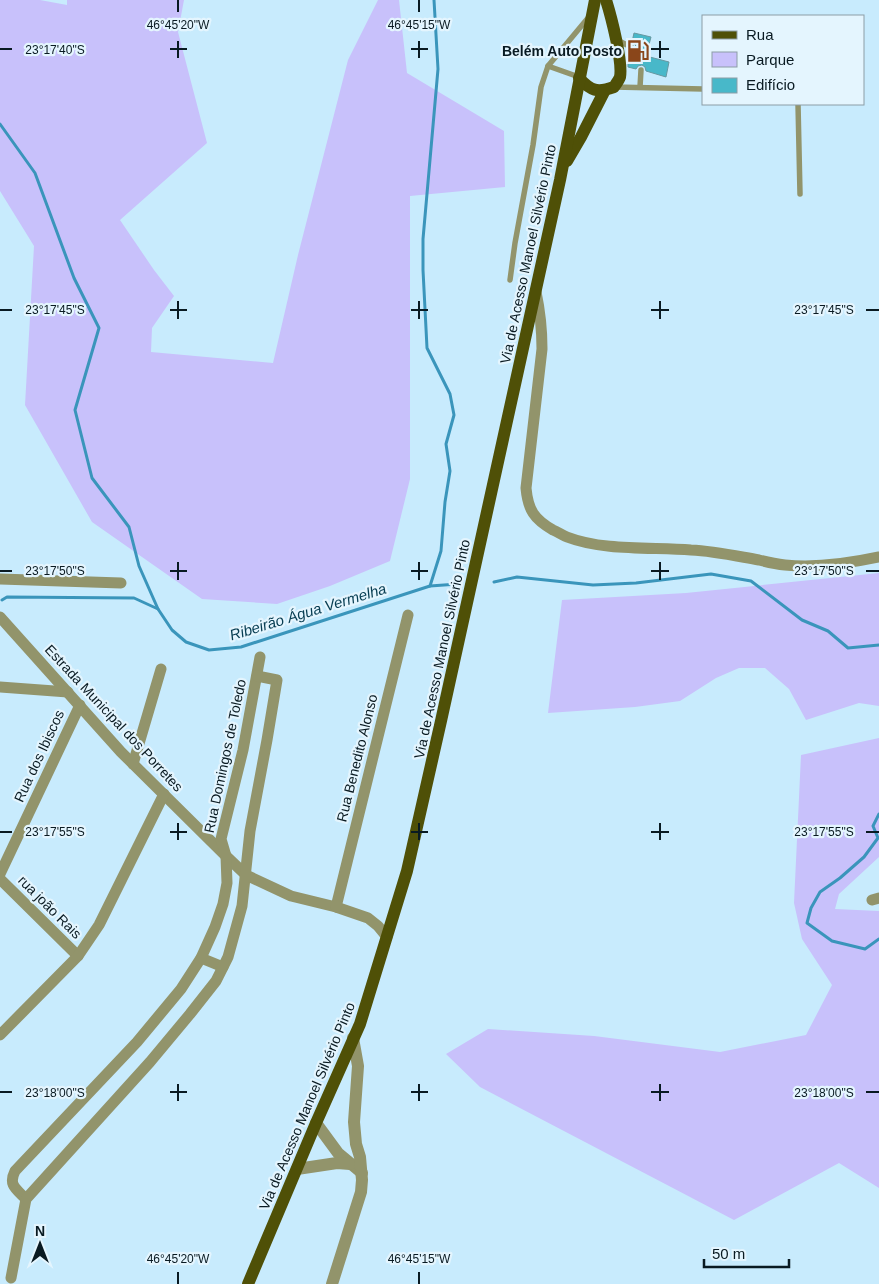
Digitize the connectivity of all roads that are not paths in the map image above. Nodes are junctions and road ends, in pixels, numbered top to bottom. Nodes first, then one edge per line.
1 (606, 0) edge
2 (593, 6) edge
3 (615, 39) junction
4 (631, 46) dead end
5 (548, 66) junction
6 (641, 70) dead end
7 (579, 78) junction
8 (640, 88) junction
9 (610, 89) junction
10 (702, 89) edge
11 (798, 105) edge
12 (562, 170) junction
13 (800, 194) dead end
14 (510, 280) dead end
15 (536, 292) junction
16 (879, 558) edge
17 (0, 580) edge
18 (121, 583) dead end
19 (408, 615) dead end
20 (0, 617) edge
21 (260, 657) dead end
22 (161, 669) dead end
23 (257, 676) junction
24 (0, 687) edge
25 (68, 692) junction
26 (80, 705) junction
27 (133, 764) junction
28 (164, 794) junction
29 (226, 856) junction
30 (0, 874) edge
31 (246, 874) junction
32 (0, 879) edge
33 (336, 907) junction
34 (387, 937) junction
35 (78, 956) junction
36 (201, 958) junction
37 (223, 967) junction
38 (190, 995) junction
39 (0, 1035) edge
40 (353, 1038) junction
41 (316, 1123) junction
42 (350, 1164) junction
43 (297, 1169) junction
44 (362, 1173) junction
45 (26, 1199) junction
46 (11, 1278) dead end
47 (248, 1284) edge
48 (332, 1284) edge

1 - 3 main road
2 - 5 lane
2 - 7 main road, Via de Acesso Manoel Silvério Pinto
3 - 4 lane
3 - 9 main road
5 - 7 lane
5 - 14 lane
6 - 8 lane
7 - 9 main road
7 - 12 main road, Via de Acesso Manoel Silvério Pinto
8 - 9 lane
8 - 10 lane
9 - 12 main road
11 - 13 lane
12 - 15 main road, Via de Acesso Manoel Silvério Pinto
15 - 16 street
15 - 34 main road, Via de Acesso Manoel Silvério Pinto
17 - 18 street
19 - 33 street, Rua Benedito Alonso
20 - 25 street, Estrada Municipal dos Porretes
21 - 23 street, Rua Domingos de Toledo
22 - 27 street
23 - 29 street, Rua Domingos de Toledo
23 - 31 street, Rua Domingos de Toledo
24 - 25 street
25 - 26 street, Estrada Municipal dos Porretes
26 - 27 street, Estrada Municipal dos Porretes
26 - 30 street, Rua dos Ibiscos
27 - 28 street, Estrada Municipal dos Porretes
28 - 29 street, Estrada Municipal dos Porretes
28 - 35 street
29 - 31 street, Estrada Municipal dos Porretes
29 - 36 street, Rua Domingos de Toledo
31 - 33 street, Estrada Municipal dos Porretes
31 - 37 street, Rua Domingos de Toledo
32 - 35 street, rua joão Rais
33 - 34 street, Estrada Municipal dos Porretes
34 - 40 main road, Via de Acesso Manoel Silvério Pinto
35 - 39 street
36 - 37 street
36 - 38 street, Rua Domingos de Toledo
37 - 38 street, Rua Domingos de Toledo
38 - 45 street, Rua Domingos de Toledo
38 - 45 street, Rua Domingos de Toledo
40 - 41 main road, Via de Acesso Manoel Silvério Pinto
40 - 44 street
41 - 42 street
41 - 43 main road, Via de Acesso Manoel Silvério Pinto
42 - 43 street
42 - 44 street
43 - 47 main road, Via de Acesso Manoel Silvério Pinto
44 - 48 street
45 - 46 street

